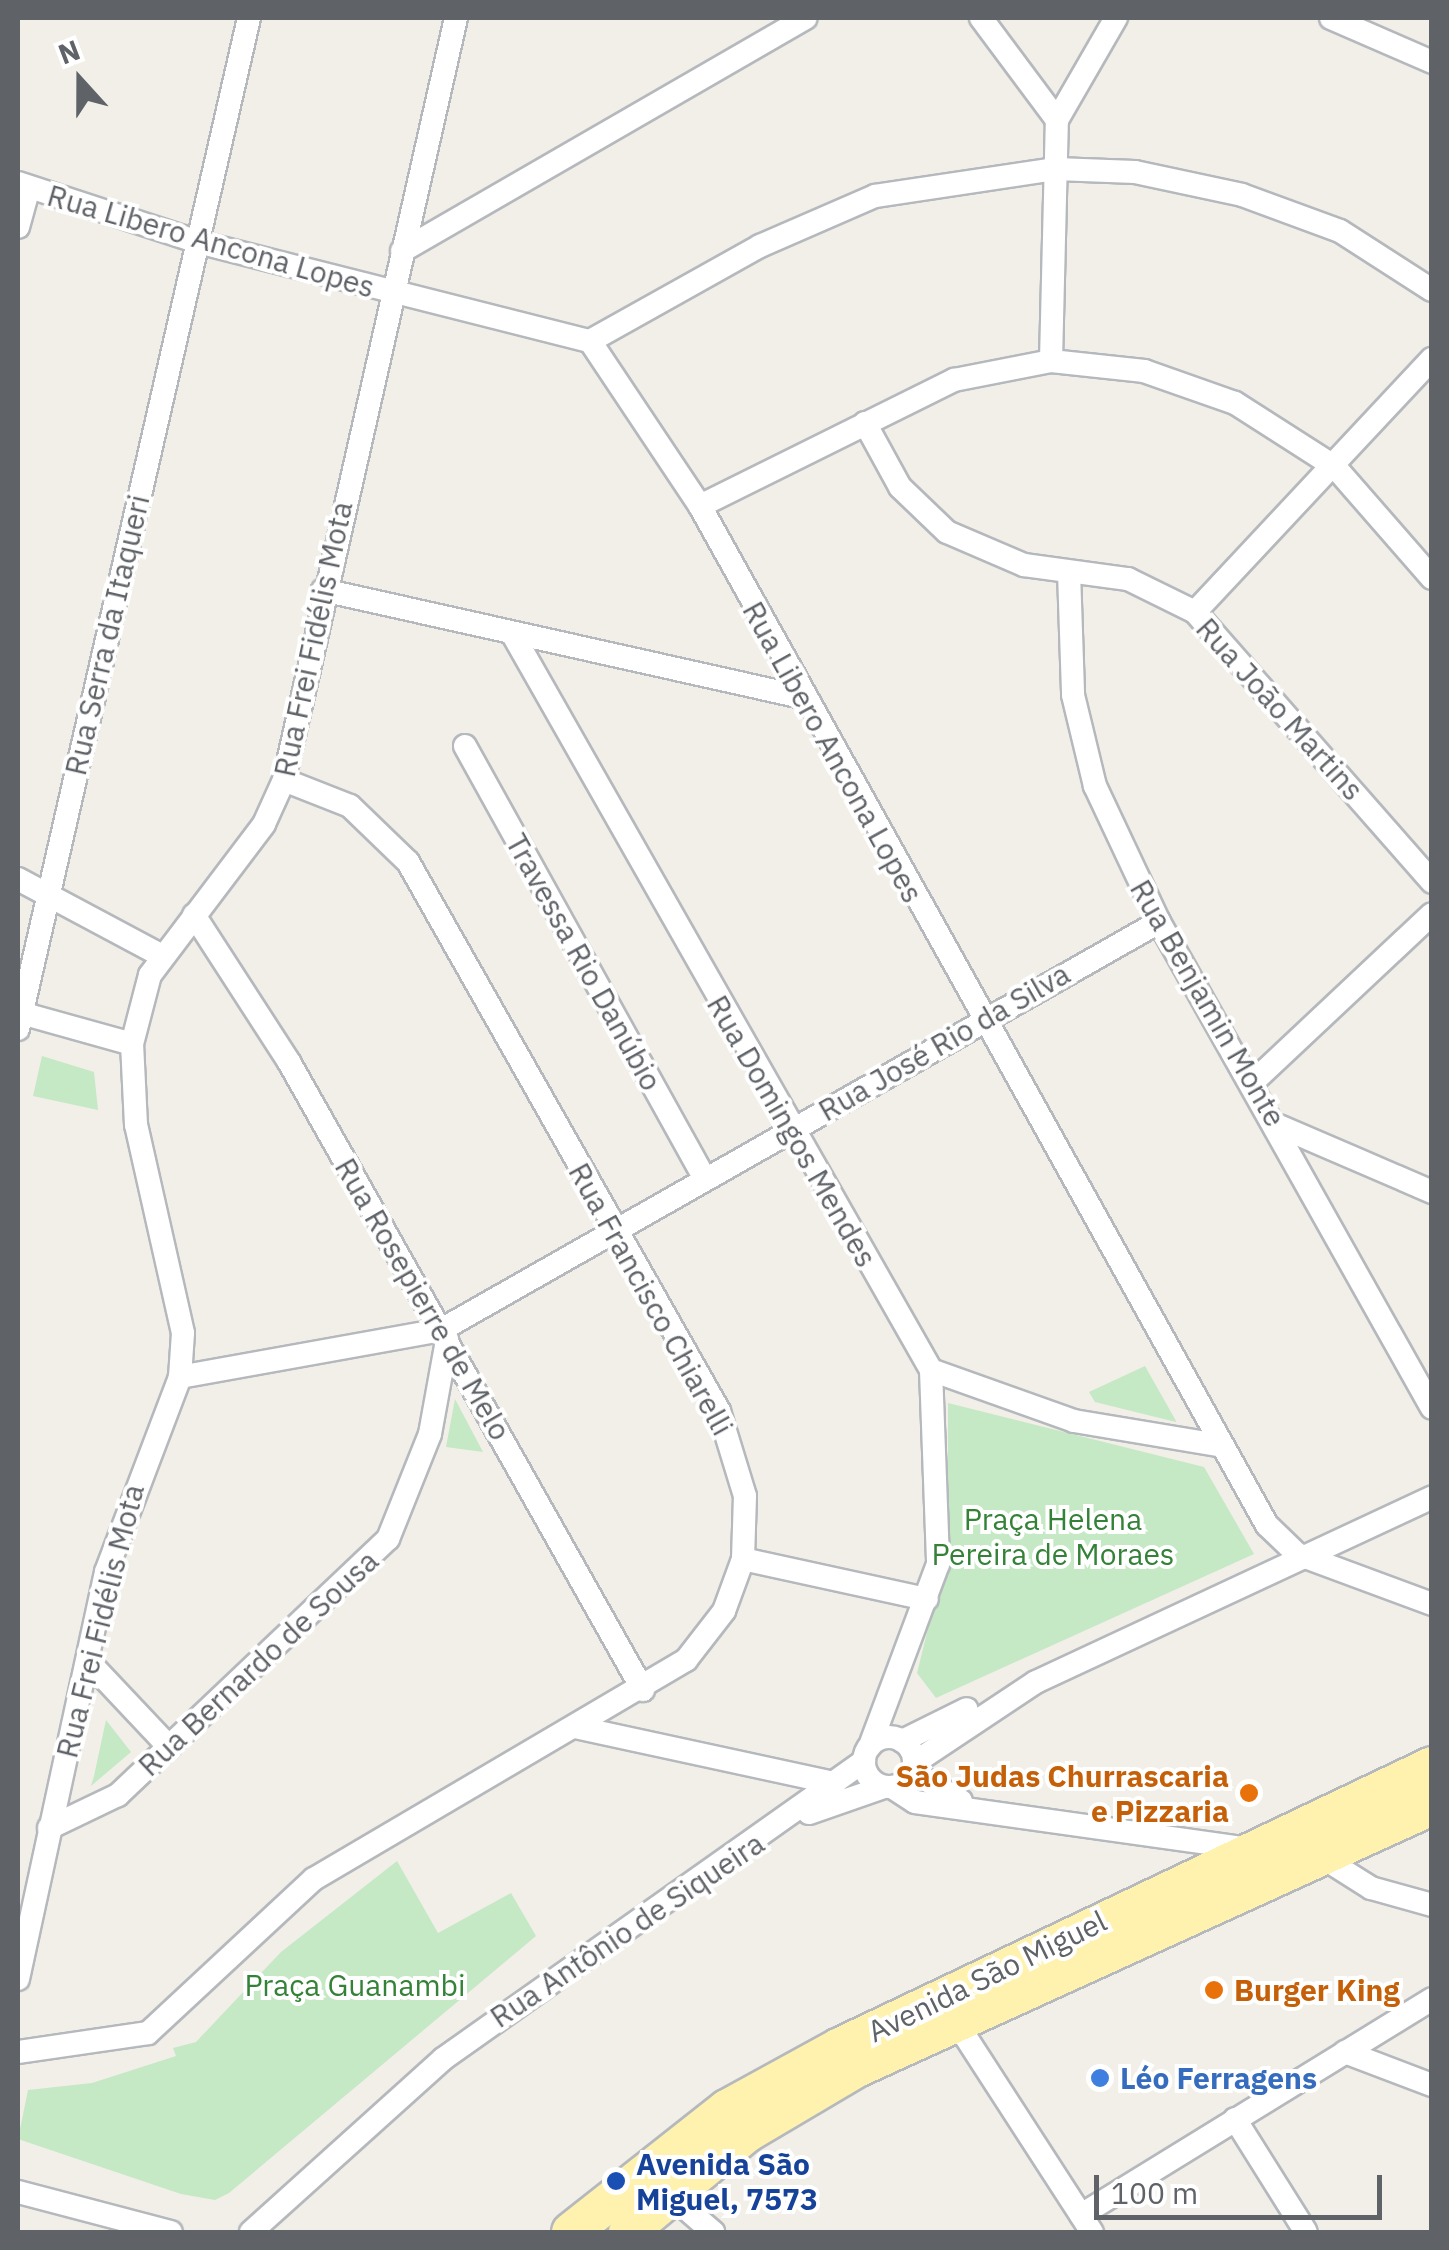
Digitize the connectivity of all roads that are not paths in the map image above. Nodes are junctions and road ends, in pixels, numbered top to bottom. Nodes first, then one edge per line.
1 (248, 18) edge
2 (456, 18) edge
3 (806, 18) edge
4 (980, 18) edge
5 (1116, 18) edge
6 (1331, 18) edge
7 (1432, 62) edge
8 (1056, 120) junction
9 (1056, 169) junction
10 (24, 185) edge
11 (18, 226) edge
12 (198, 242) junction
13 (402, 251) junction
14 (1432, 290) edge
15 (392, 293) junction
16 (590, 341) junction
17 (1432, 359) edge
18 (1051, 361) junction
19 (864, 424) junction
20 (1335, 467) junction
21 (700, 506) junction
22 (1069, 572) junction
23 (1432, 578) edge
24 (322, 590) junction
25 (1194, 612) junction
26 (512, 633) junction
27 (803, 697) junction
28 (465, 746) dead end
29 (284, 780) junction
30 (18, 879) edge
31 (1432, 882) edge
32 (46, 901) junction
33 (1432, 914) edge
34 (194, 915) junction
35 (1158, 922) junction
36 (162, 956) junction
37 (19, 1021) edge
38 (981, 1022) junction
39 (132, 1044) junction
40 (1253, 1082) junction
41 (1278, 1125) junction
42 (790, 1129) junction
43 (704, 1178) junction
44 (1432, 1192) edge
45 (612, 1230) junction
46 (444, 1335) junction
47 (931, 1370) junction
48 (180, 1378) junction
49 (1432, 1408) edge
50 (1217, 1444) junction
51 (1432, 1496) edge
52 (1296, 1554) junction
53 (743, 1559) junction
54 (927, 1599) junction
55 (1432, 1604) edge
56 (907, 1659) junction
57 (89, 1662) junction
58 (1036, 1682) junction
59 (643, 1690) junction
60 (575, 1727) junction
61 (898, 1739) junction
62 (169, 1747) junction
63 (867, 1753) junction
64 (1432, 1766) edge
65 (913, 1767) junction
66 (835, 1783) junction
67 (888, 1787) junction
68 (1432, 1806) edge
69 (974, 1807) junction
70 (778, 1826) junction
71 (49, 1828) junction
72 (1262, 1844) junction
73 (1324, 1857) junction
74 (1432, 1905) edge
75 (18, 1979) edge
76 (1432, 1999) edge
77 (956, 2022) junction
78 (18, 2052) edge
79 (1346, 2052) junction
80 (1432, 2085) edge
81 (1235, 2119) junction
82 (18, 2192) edge
83 (670, 2195) junction
84 (1087, 2224) edge
85 (171, 2232) edge
86 (251, 2232) edge
87 (571, 2232) edge
88 (628, 2232) edge
89 (713, 2232) edge
90 (1306, 2232) edge

1 - 12 street, Rua Serra da Itaqueri
2 - 13 street, Rua Frei Fidélis Mota
3 - 13 street
4 - 8 street
5 - 8 street
6 - 7 street
8 - 9 street
9 - 14 street
9 - 16 street
9 - 18 street
10 - 11 street
10 - 12 street, Rua Libero Ancona Lopes
12 - 15 street, Rua Libero Ancona Lopes
12 - 32 street, Rua Serra da Itaqueri
13 - 15 street, Rua Frei Fidélis Mota
15 - 16 street, Rua Libero Ancona Lopes
15 - 24 street, Rua Frei Fidélis Mota
16 - 21 street, Rua Libero Ancona Lopes
17 - 20 street
18 - 19 street
18 - 20 street
19 - 21 street
19 - 22 street, Rua João Martins
20 - 23 street
20 - 25 street
21 - 27 street, Rua Libero Ancona Lopes
22 - 25 street, Rua João Martins
22 - 35 street, Rua Benjamin Monte
24 - 26 street
24 - 29 street, Rua Frei Fidélis Mota
25 - 31 street, Rua João Martins
26 - 27 street
26 - 42 street, Rua Domingos Mendes
27 - 38 street, Rua Libero Ancona Lopes
28 - 43 street, Travessa Rio Danúbio
29 - 34 street, Rua Frei Fidélis Mota
29 - 45 street, Rua Francisco Chiarelli
30 - 32 street
32 - 36 street
32 - 37 street, Rua Serra da Itaqueri
33 - 40 street
34 - 36 street, Rua Frei Fidélis Mota
34 - 46 street, Rua Rosepierre de Melo
35 - 38 street, Rua José Rio da Silva
35 - 40 street, Rua Benjamin Monte
36 - 39 street, Rua Frei Fidélis Mota
37 - 39 street
38 - 42 street, Rua José Rio da Silva
38 - 50 street, Rua Libero Ancona Lopes
39 - 48 street, Rua Frei Fidélis Mota
40 - 41 street, Rua Benjamin Monte
41 - 44 street
41 - 49 street, Rua Benjamin Monte
42 - 43 street, Rua José Rio da Silva
42 - 47 street, Rua Domingos Mendes
43 - 45 street, Rua José Rio da Silva
45 - 46 street, Rua José Rio da Silva
45 - 53 street, Rua Francisco Chiarelli
46 - 48 street, Rua José Rio da Silva
46 - 59 street, Rua Rosepierre de Melo
46 - 62 street, Rua Bernardo de Sousa
47 - 50 street
47 - 54 street, Rua Domingos Mendes
48 - 57 street, Rua Frei Fidélis Mota
50 - 52 street, Rua Libero Ancona Lopes
51 - 52 street
52 - 55 street
52 - 58 street
53 - 54 street
53 - 59 street, Rua Francisco Chiarelli
54 - 56 street, Rua Domingos Mendes
56 - 61 street, Rua Domingos Mendes
56 - 63 street, Rua Domingos Mendes
57 - 62 street
57 - 71 street, Rua Frei Fidélis Mota
58 - 61 street
58 - 65 street
59 - 60 street, Rua Francisco Chiarelli
60 - 66 street
60 - 78 street, Rua Francisco Chiarelli
61 - 63 street
61 - 65 street
62 - 71 street, Rua Bernardo de Sousa
63 - 66 street, Rua Antônio de Siqueira
63 - 67 street
64 - 72 main road, Avenida São Miguel
65 - 67 street, Rua Antônio de Siqueira
65 - 69 street
66 - 70 street, Rua Antônio de Siqueira
67 - 69 street
67 - 70 street, Rua Antônio de Siqueira
68 - 73 main road, Avenida São Miguel
69 - 72 street
70 - 86 street, Rua Antônio de Siqueira
71 - 75 street, Rua Frei Fidélis Mota
72 - 73 street
72 - 87 main road, Avenida São Miguel
73 - 74 street
73 - 77 main road, Avenida São Miguel
76 - 79 street
77 - 83 main road, Avenida São Miguel
77 - 84 street
79 - 80 street
79 - 81 street
81 - 84 street
81 - 90 street
82 - 85 street
83 - 88 main road, Avenida São Miguel
83 - 89 street

